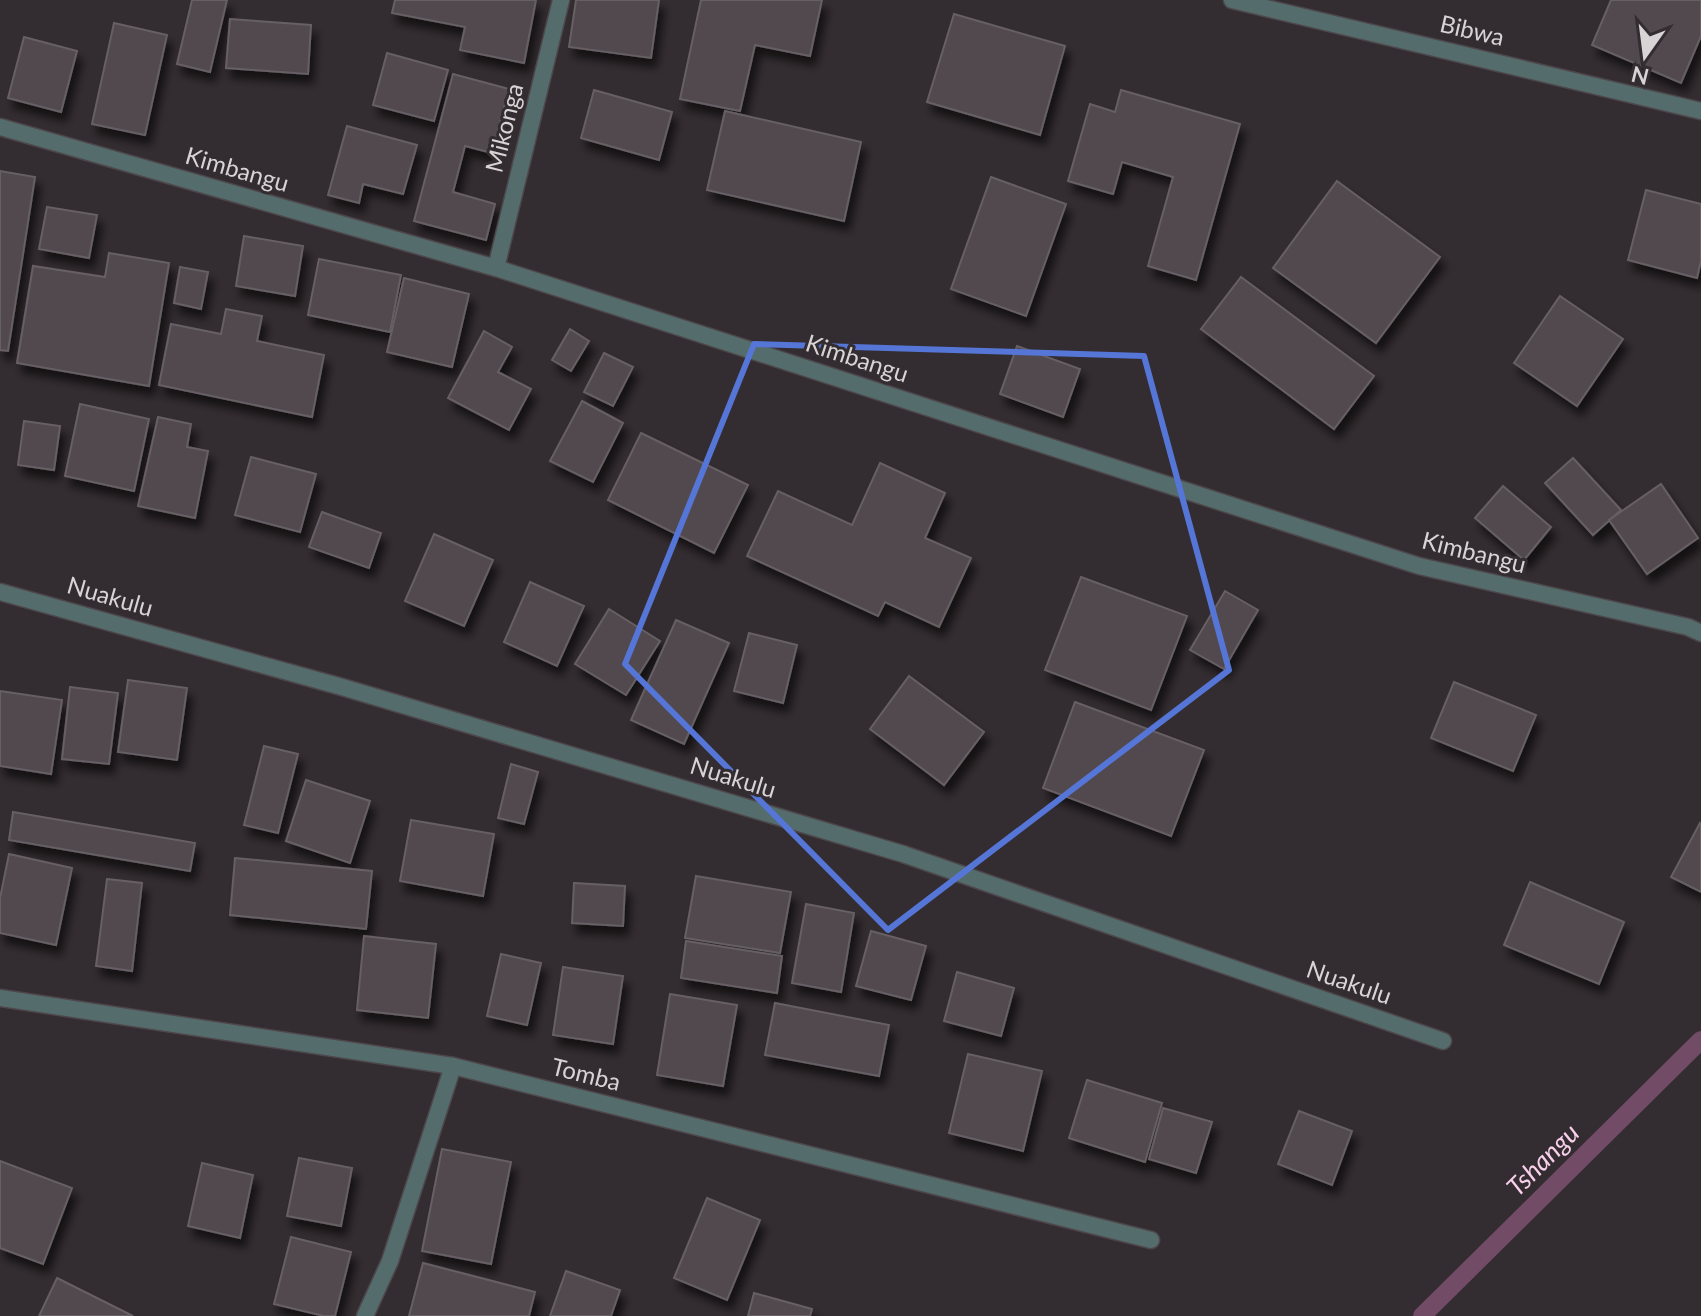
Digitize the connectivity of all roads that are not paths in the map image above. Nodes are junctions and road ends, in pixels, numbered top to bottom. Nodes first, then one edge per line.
1 (561, 0) edge
2 (1232, 0) edge
3 (1701, 111) edge
4 (0, 127) edge
5 (496, 268) junction
6 (0, 592) edge
7 (1701, 633) edge
8 (0, 998) edge
9 (1443, 1041) dead end
10 (453, 1066) junction
11 (1151, 1240) dead end
12 (365, 1316) edge

1 - 5 street, Mikonga
2 - 3 street, Bibwa
4 - 5 street, Kimbangu
5 - 7 street, Kimbangu
6 - 9 street, Nuakulu
8 - 10 street, Tomba
10 - 11 street, Tomba
10 - 12 street

